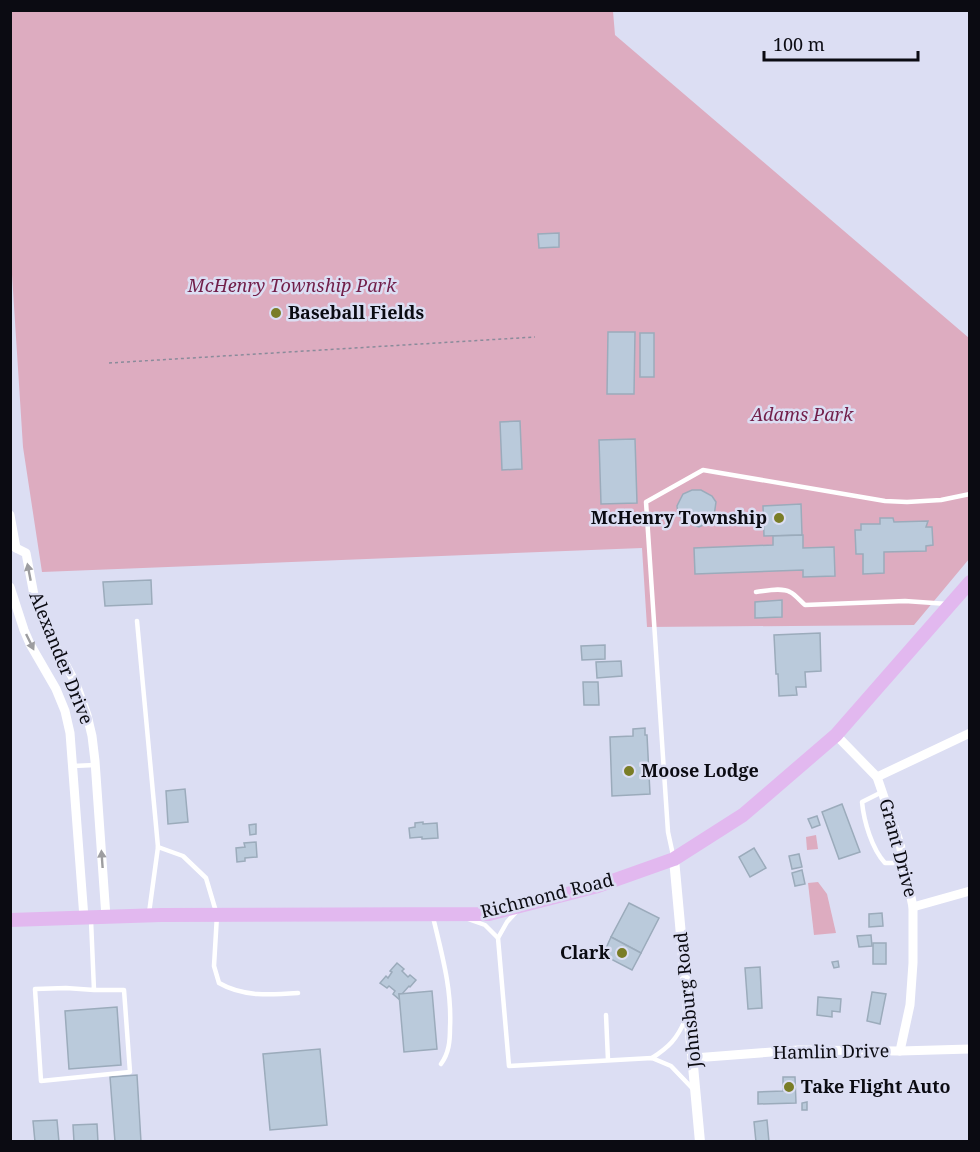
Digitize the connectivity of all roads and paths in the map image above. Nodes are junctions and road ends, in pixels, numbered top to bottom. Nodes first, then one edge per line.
1 (535, 337) dead end
2 (109, 363) dead end
3 (969, 494) edge
4 (10, 515) edge
5 (13, 550) edge
6 (969, 582) edge
7 (10, 587) edge
8 (756, 592) dead end
9 (950, 604) junction
10 (137, 621) dead end
11 (969, 733) edge
12 (836, 735) junction
13 (95, 765) junction
14 (73, 766) junction
15 (877, 777) junction
16 (882, 792) junction
17 (158, 847) junction
18 (674, 859) junction
19 (904, 863) junction
20 (969, 891) edge
21 (521, 906) junction
22 (913, 907) junction
23 (217, 915) junction
24 (432, 915) junction
25 (456, 915) junction
26 (149, 916) junction
27 (106, 917) junction
28 (88, 918) junction
29 (10, 920) edge
30 (498, 938) junction
31 (94, 990) junction
32 (298, 993) dead end
33 (689, 1011) junction
34 (606, 1015) dead end
35 (969, 1049) edge
36 (900, 1051) junction
37 (652, 1058) junction
38 (694, 1058) junction
39 (608, 1060) junction
40 (441, 1064) dead end
41 (697, 1094) junction
42 (700, 1142) edge

1 - 2 path
3 - 18 lane
4 - 5 street, Alexander Drive
13 -> 5 street, Alexander Drive
6 - 9 main road, Richmond Road
7 -> 14 street, Alexander Drive
8 - 9 lane
9 - 12 main road, Richmond Road
10 - 17 lane
11 - 15 street
12 - 15 street, Grant Drive
12 - 18 main road, Richmond Road
13 - 14 lane
27 -> 13 street, Alexander Drive
14 - 28 street, Alexander Drive
15 - 16 street, Grant Drive
16 - 19 street, Grant Drive
16 - 19 lane
17 - 23 lane
17 - 26 lane
18 - 21 main road, Richmond Road
18 - 33 street, Johnsburg Road
19 - 22 street, Grant Drive
20 - 22 street
21 - 25 main road, Richmond Road
21 - 30 lane
22 - 36 street, Grant Drive
23 - 24 main road, Richmond Road
23 - 26 main road, Richmond Road
23 - 32 lane
24 - 25 main road, Richmond Road
24 - 40 lane
25 - 30 lane
26 - 27 main road, Richmond Road
27 - 28 main road, Richmond Road
28 - 29 main road, Richmond Road
28 - 31 lane
30 - 39 lane
31 - 31 lane
33 - 37 lane
33 - 38 street, Johnsburg Road
34 - 39 lane
35 - 36 street, Hamlin Drive
36 - 38 street, Hamlin Drive
37 - 39 lane
37 - 41 lane
38 - 41 street, Johnsburg Road
41 - 42 street, Johnsburg Road

